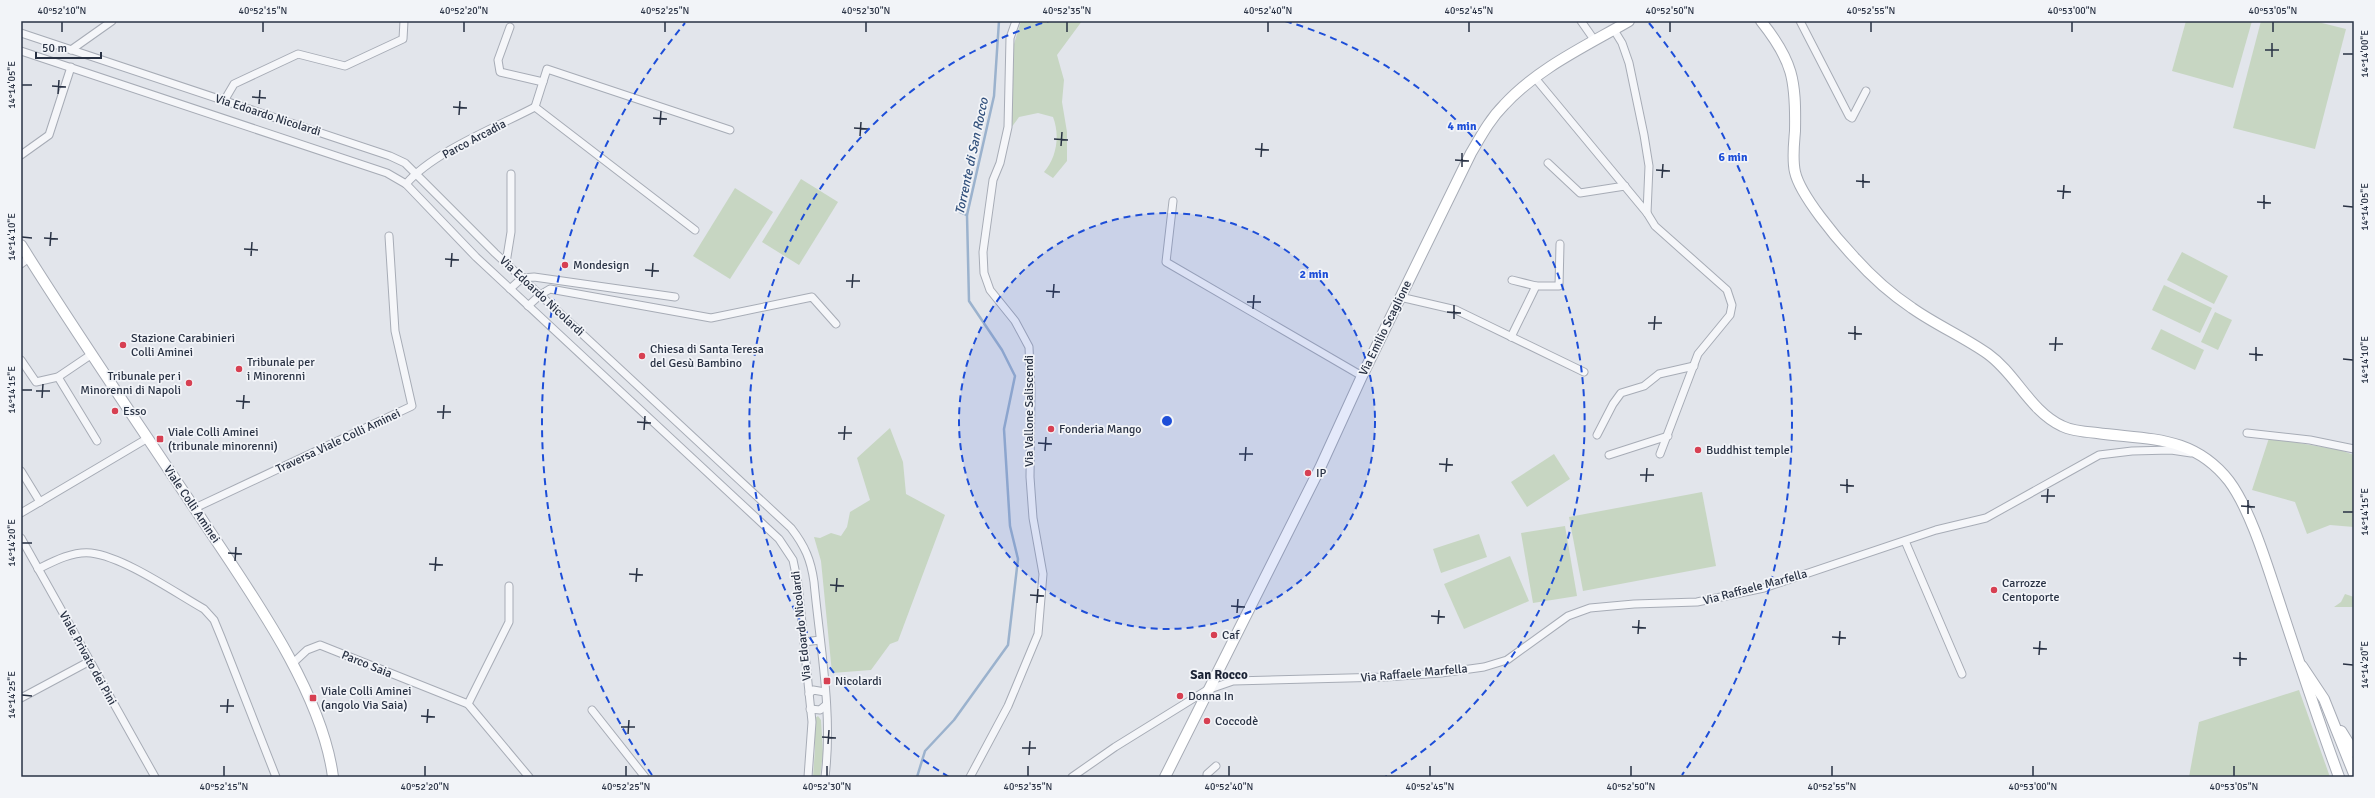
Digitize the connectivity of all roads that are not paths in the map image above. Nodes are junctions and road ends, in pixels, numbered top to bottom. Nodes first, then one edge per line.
1 (112, 21) edge
2 (404, 21) edge
3 (1016, 21) edge
4 (1581, 21) edge
5 (1629, 21) edge
6 (1761, 21) edge
7 (1800, 21) edge
8 (510, 27) dead end
9 (1614, 30) junction
10 (21, 33) edge
11 (1595, 41) junction
12 (21, 50) edge
13 (71, 50) junction
14 (70, 67) junction
15 (1535, 78) junction
16 (543, 82) junction
17 (1866, 91) dead end
18 (224, 101) junction
19 (535, 107) junction
20 (730, 130) dead end
21 (21, 155) edge
22 (1548, 163) dead end
23 (415, 173) junction
24 (511, 174) dead end
25 (406, 184) junction
26 (1625, 186) junction
27 (1173, 201) dead end
28 (1647, 212) junction
29 (695, 230) dead end
30 (389, 236) dead end
31 (1560, 244) dead end
32 (21, 245) edge
33 (25, 261) edge
34 (506, 263) junction
35 (522, 278) junction
36 (1512, 280) dead end
37 (1536, 286) junction
38 (510, 289) junction
39 (540, 295) junction
40 (675, 297) dead end
41 (1400, 297) junction
42 (528, 306) junction
43 (836, 324) dead end
44 (1511, 337) junction
45 (92, 354) junction
46 (21, 360) edge
47 (1694, 366) junction
48 (1584, 372) dead end
49 (58, 376) junction
50 (1362, 376) junction
51 (2247, 432) dead end
52 (1597, 435) dead end
53 (1668, 436) junction
54 (148, 438) junction
55 (97, 441) dead end
56 (2354, 449) edge
57 (1660, 454) dead end
58 (2201, 454) junction
59 (1609, 455) dead end
60 (21, 471) edge
61 (40, 502) junction
62 (195, 508) junction
63 (21, 513) edge
64 (21, 538) edge
65 (1905, 541) junction
66 (38, 569) junction
67 (509, 586) dead end
68 (820, 640) junction
69 (804, 642) junction
70 (90, 661) junction
71 (2299, 661) junction
72 (292, 664) junction
73 (1962, 674) dead end
74 (1207, 690) junction
75 (825, 692) junction
76 (809, 694) junction
77 (21, 698) edge
78 (468, 704) junction
79 (826, 704) junction
80 (810, 709) junction
81 (592, 710) dead end
82 (2330, 714) junction
83 (2354, 752) edge
84 (2331, 756) junction
85 (1216, 766) dead end
86 (2354, 774) edge
87 (155, 777) edge
88 (276, 777) edge
89 (333, 777) edge
90 (529, 777) edge
91 (645, 777) edge
92 (808, 777) edge
93 (825, 777) edge
94 (970, 777) edge
95 (1072, 777) edge
96 (1165, 777) edge
97 (1207, 777) edge
98 (2339, 777) edge
99 (2343, 777) edge

1 - 13 street
2 - 18 street
3 - 94 street, Via Vallone Saliscendi
4 - 11 street
5 - 9 main road, Via Emilio Scaglione
6 - 58 main road
7 - 17 street
8 - 16 street
9 - 11 main road, Via Emilio Scaglione
9 - 28 street
10 - 13 street, Via Edoardo Nicolardi
11 - 15 main road, Via Emilio Scaglione
12 - 14 street, Via Edoardo Nicolardi
13 - 18 street, Via Edoardo Nicolardi
14 - 21 street
14 - 25 street, Via Edoardo Nicolardi
15 - 26 street
15 - 41 main road, Via Emilio Scaglione
16 - 19 street
16 - 20 street
18 - 23 street, Via Edoardo Nicolardi
19 - 23 street, Parco Arcadia
19 - 29 street
22 - 26 street
23 - 25 street, Parco Arcadia
23 - 34 street, Via Edoardo Nicolardi
24 - 34 street
25 - 38 street, Via Edoardo Nicolardi
26 - 28 street
27 - 50 street
28 - 47 street
30 - 62 street, Traversa Viale Colli Aminei
31 - 37 street
32 - 33 main road, Viale Colli Aminei
33 - 45 main road, Viale Colli Aminei
34 - 35 street, Via Edoardo Nicolardi
35 - 38 street
35 - 39 street, Via Edoardo Nicolardi
35 - 40 street
36 - 37 street
37 - 44 street
38 - 42 street, Via Edoardo Nicolardi
39 - 42 street
39 - 43 street
39 - 68 street, Via Edoardo Nicolardi
41 - 44 street
41 - 50 main road, Via Emilio Scaglione
42 - 69 street, Via Edoardo Nicolardi
44 - 48 street
45 - 49 street
45 - 54 main road, Viale Colli Aminei
46 - 49 street
47 - 52 street
47 - 53 street
49 - 55 street
50 - 74 main road, Via Emilio Scaglione
51 - 56 street
53 - 57 street
53 - 59 street
54 - 61 street
54 - 62 main road, Viale Colli Aminei
58 - 65 street, Via Raffaele Marfella
58 - 71 main road
60 - 61 street
61 - 63 street
62 - 72 main road, Viale Colli Aminei
64 - 66 street, Viale Privato dei Pini
65 - 73 street
65 - 74 street, Via Raffaele Marfella
66 - 70 street, Viale Privato dei Pini
66 - 88 street
67 - 78 street
68 - 69 street
68 - 75 street, Via Edoardo Nicolardi
69 - 76 street, Via Edoardo Nicolardi
70 - 77 street
70 - 87 street, Viale Privato dei Pini
71 - 82 main road
71 - 84 main road
72 - 78 street, Parco Saia
72 - 89 main road, Viale Colli Aminei
74 - 95 street, Via Raffaele Marfella
74 - 96 main road, Via Emilio Scaglione
75 - 76 street
75 - 79 street, Via Edoardo Nicolardi
76 - 80 street, Via Edoardo Nicolardi
78 - 90 street, Parco Saia
79 - 80 street
79 - 93 street, Via Edoardo Nicolardi
80 - 92 street, Via Edoardo Nicolardi
81 - 91 street
82 - 83 main road
82 - 86 main road
84 - 98 main road
84 - 99 main road
85 - 97 street

